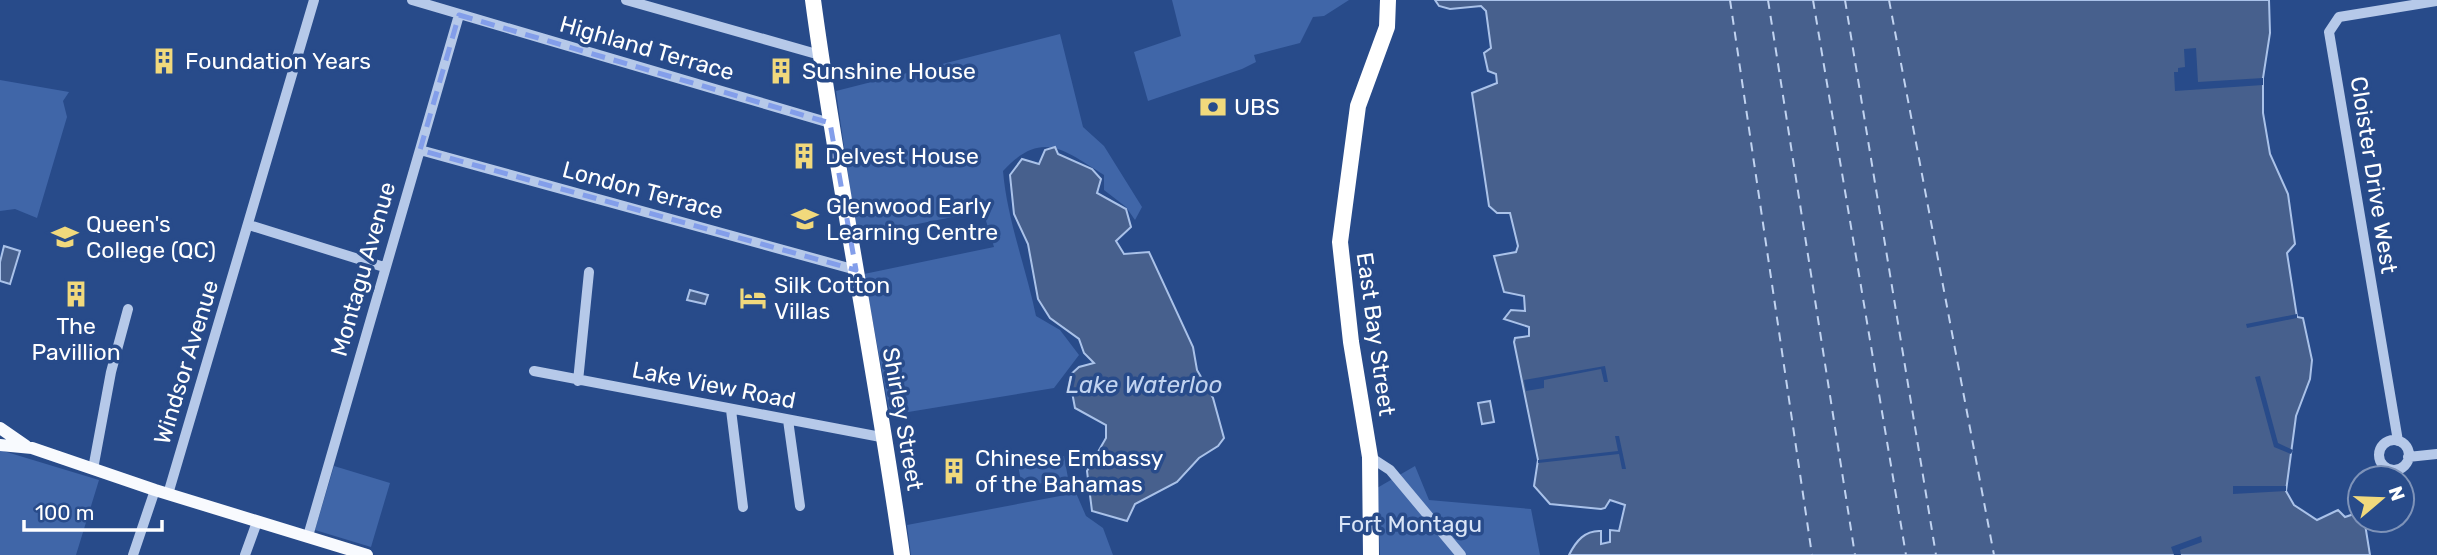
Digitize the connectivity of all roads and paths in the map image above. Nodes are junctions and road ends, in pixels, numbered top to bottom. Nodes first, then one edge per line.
1 (314, 0) edge
2 (412, 0) edge
3 (626, 0) edge
4 (813, 0) edge
5 (1388, 0) edge
6 (2437, 1) edge
7 (459, 15) junction
8 (820, 55) junction
9 (830, 123) junction
10 (420, 150) junction
11 (249, 225) junction
12 (384, 267) junction
13 (856, 270) junction
14 (589, 272) dead end
15 (128, 309) dead end
16 (534, 371) dead end
17 (578, 381) junction
18 (731, 410) junction
19 (788, 420) junction
20 (0, 428) edge
21 (886, 438) junction
22 (2398, 441) junction
23 (0, 445) edge
24 (26, 446) junction
25 (2437, 454) edge
26 (1370, 457) junction
27 (2408, 457) junction
28 (93, 469) junction
29 (162, 492) junction
30 (800, 506) dead end
31 (743, 507) dead end
32 (257, 522) junction
33 (308, 536) junction
34 (133, 555) edge
35 (245, 555) edge
36 (367, 555) edge
37 (902, 555) edge
38 (1371, 555) edge
39 (1461, 555) edge

1 - 11 street, Windsor Avenue
2 - 7 street, Highland Terrace
3 - 8 street
4 - 8 highway, Shirley Street
5 - 26 highway, East Bay Street
6 - 22 street, Cloister Drive West
7 - 9 street, Highland Terrace
7 - 10 street, Montagu Avenue
8 - 9 highway, Shirley Street
9 - 13 highway, Shirley Street
10 - 12 street, Montagu Avenue
10 - 13 street, London Terrace
11 - 12 street
11 - 29 street, Windsor Avenue
12 - 33 street, Montagu Avenue
13 - 21 highway, Shirley Street
14 - 17 street
15 - 28 street
16 - 17 street, Lake View Road
17 - 18 street, Lake View Road
18 - 19 street, Lake View Road
18 - 31 street
19 - 21 street, Lake View Road
19 - 30 street
20 - 24 main road
21 - 37 highway, Shirley Street
22 - 27 street
22 - 27 street
23 - 24 main road
24 - 28 main road
25 - 27 street
26 - 38 highway, East Bay Street
26 - 39 street
28 - 29 main road
29 - 32 main road
29 - 34 street, Windsor Avenue
32 - 33 main road
32 - 35 street
33 - 36 main road

